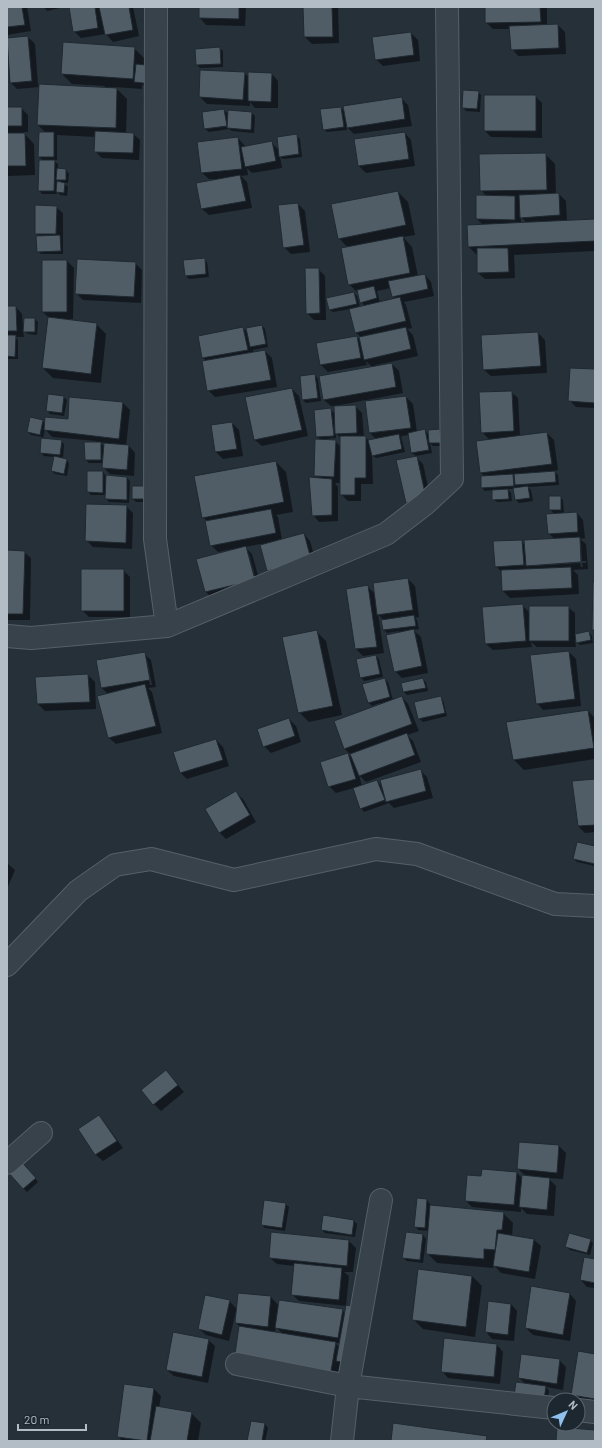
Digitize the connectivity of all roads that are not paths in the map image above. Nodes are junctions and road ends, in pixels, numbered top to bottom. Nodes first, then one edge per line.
1 (156, 7) edge
2 (447, 7) edge
3 (166, 626) junction
4 (7, 636) edge
5 (595, 906) edge
6 (7, 964) edge
7 (41, 1133) dead end
8 (7, 1163) edge
9 (380, 1200) dead end
10 (237, 1364) dead end
11 (348, 1386) junction
12 (546, 1407) edge
13 (342, 1441) edge

1 - 3 street
2 - 3 street
3 - 4 street
5 - 6 street
7 - 8 street
9 - 11 street
10 - 11 street
11 - 12 street
11 - 13 street

